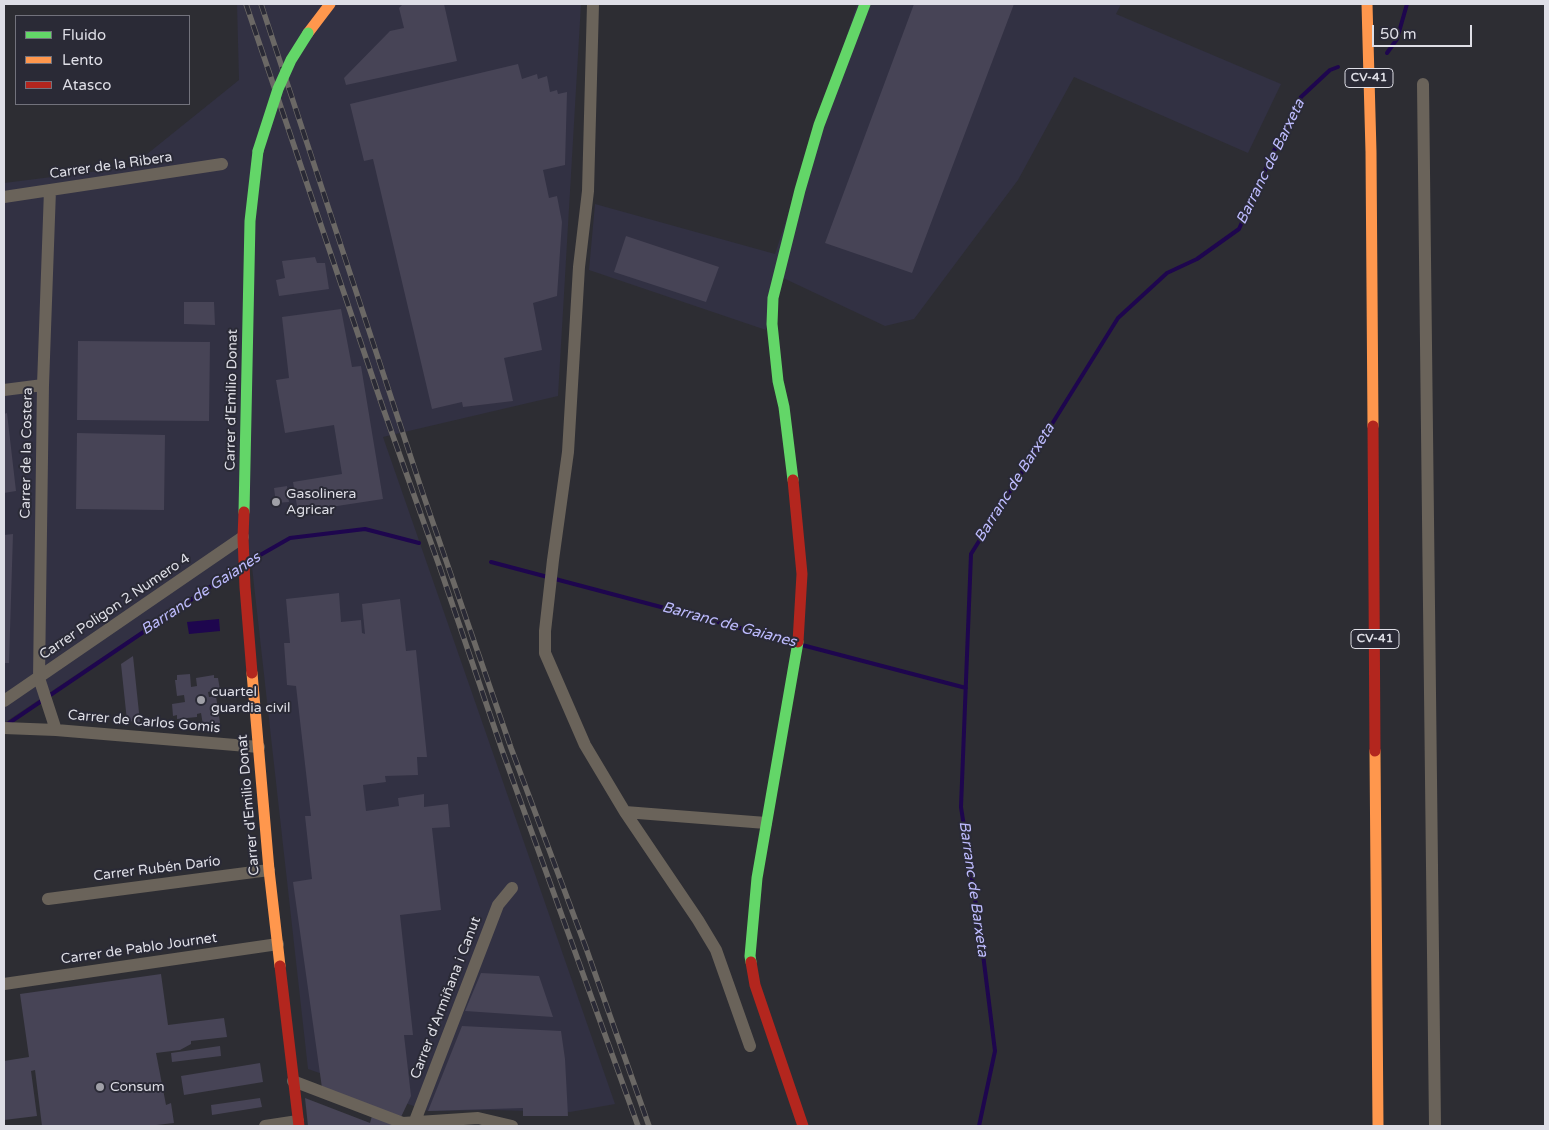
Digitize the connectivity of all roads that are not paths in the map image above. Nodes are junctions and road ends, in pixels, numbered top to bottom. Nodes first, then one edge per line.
1 (330, 4) edge
2 (593, 4) edge
3 (865, 4) edge
4 (1366, 4) edge
5 (1423, 84) dead end
6 (222, 164) dead end
7 (50, 190) junction
8 (4, 197) edge
9 (43, 385) junction
10 (4, 390) edge
11 (244, 537) junction
12 (40, 682) junction
13 (4, 701) edge
14 (50, 715) joint
15 (4, 728) edge
16 (56, 730) junction
17 (259, 747) junction
18 (625, 812) junction
19 (766, 823) junction
20 (269, 870) junction
21 (512, 888) dead end
22 (48, 899) dead end
23 (278, 944) junction
24 (4, 984) edge
25 (750, 1046) dead end
26 (293, 1081) junction
27 (299, 1124) edge
28 (413, 1124) edge
29 (265, 1126) edge
30 (512, 1126) edge
31 (804, 1126) edge
32 (1378, 1126) edge
33 (1435, 1126) edge

1 - 11 street, Carrer d'Emilio Donat, bridge
2 - 18 street
3 - 19 street
4 - 32 street, CV-41
5 - 33 street
6 - 7 street, Carrer de la Ribera
7 - 8 street, Carrer de la Ribera
7 - 9 street, Carrer de la Costera
9 - 10 street
9 - 12 street, Carrer de la Costera
11 - 12 street, Carrer Poligon 2 Numero 4
11 - 17 street, Carrer d'Emilio Donat
12 - 13 street, Carrer Poligon 2 Numero 4
12 - 14 street, Carrer de la Costera
14 - 16 street, Carrer de Carlos Gomis
15 - 16 street, Carrer de Carlos Gomis
16 - 17 street, Carrer de Carlos Gomis
17 - 20 street, Carrer d'Emilio Donat
18 - 19 street
18 - 25 street
19 - 31 street
20 - 22 street, Carrer Rubén Darío
20 - 23 street, Carrer d'Emilio Donat
21 - 28 street, Carrer d'Armiñana i Canut
23 - 24 street, Carrer de Pablo Journet
23 - 26 street, Carrer d'Emilio Donat
26 - 27 street, Carrer d'Emilio Donat
26 - 28 street
27 - 29 street
28 - 30 street

